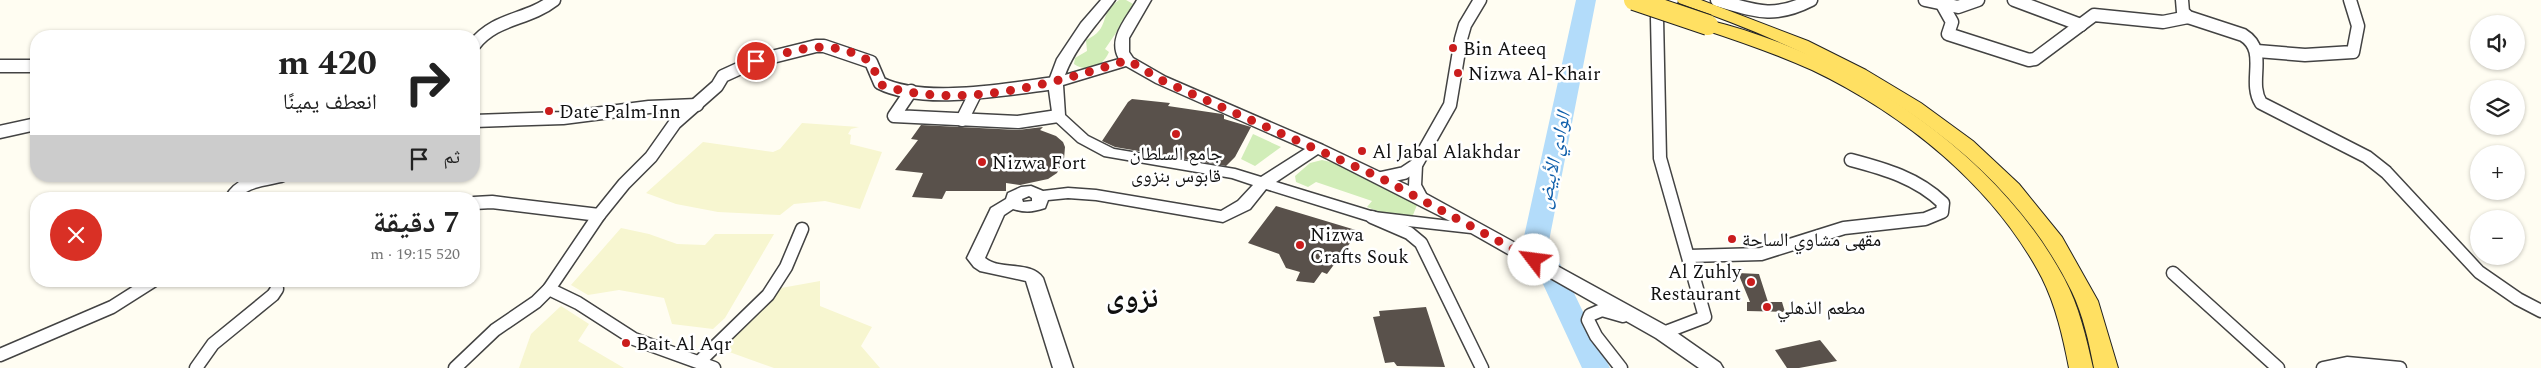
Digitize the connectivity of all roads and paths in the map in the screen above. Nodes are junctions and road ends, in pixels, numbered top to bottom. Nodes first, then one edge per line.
1 (554, 0) edge
2 (1108, 0) edge
3 (1144, 0) edge
4 (1480, 0) edge
5 (1634, 0) edge
6 (1672, 0) edge
7 (1684, 0) edge
8 (1811, 0) edge
9 (1925, 0) edge
10 (1978, 0) edge
11 (2014, 0) edge
12 (2182, 0) edge
13 (2350, 0) edge
14 (1943, 6) junction
15 (1715, 12) edge
16 (2188, 17) junction
17 (2081, 25) junction
18 (480, 36) edge
19 (2257, 51) junction
20 (1128, 60) junction
21 (0, 66) edge
22 (30, 66) edge
23 (1055, 83) junction
24 (911, 91) junction
25 (975, 94) junction
26 (697, 105) junction
27 (1058, 116) junction
28 (962, 120) junction
29 (480, 121) edge
30 (30, 125) edge
31 (0, 132) edge
32 (1317, 148) junction
33 (1851, 160) dead end
34 (1416, 165) junction
35 (1381, 178) junction
36 (259, 182) edge
37 (1263, 183) junction
38 (235, 192) edge
39 (1422, 199) junction
40 (480, 203) edge
41 (599, 215) junction
42 (1372, 217) junction
43 (1423, 223) junction
44 (802, 229) dead end
45 (1421, 243) junction
46 (1505, 243) junction
47 (1689, 256) junction
48 (2173, 273) dead end
49 (144, 287) edge
50 (277, 287) edge
51 (549, 289) junction
52 (2541, 311) edge
53 (1663, 332) junction
54 (1692, 352) junction
55 (0, 355) edge
56 (700, 362) junction
57 (196, 368) edge
58 (455, 368) edge
59 (714, 368) edge
60 (1063, 368) edge
61 (1482, 368) edge
62 (1621, 368) edge
63 (1707, 368) edge
64 (1713, 368) edge
65 (2081, 368) edge
66 (2106, 368) edge
67 (2278, 368) edge
68 (2323, 368) edge
69 (2400, 368) edge

1 - 18 street
2 - 23 street
3 - 20 street
4 - 34 street
5 - 15 main road, bridge
6 - 47 street
7 - 15 main road
8 - 15 street
9 - 14 street
10 - 14 street
11 - 17 street
12 - 16 street
13 - 19 street
14 - 17 street
15 - 65 main road
15 - 66 main road
16 - 17 street
16 - 19 street
19 - 52 street
20 - 23 street
20 - 32 street
21 - 22 street
23 - 25 street
23 - 27 street
24 - 25 street
24 - 26 street
24 - 28 street
25 - 28 street
26 - 29 street
26 - 41 street
27 - 28 street
27 - 37 street
30 - 31 street
32 - 35 street
32 - 37 street
33 - 47 street
34 - 35 street
34 - 39 street
35 - 39 street
36 - 38 street
37 - 42 street
37 - 60 street
39 - 43 street
39 - 46 street
40 - 41 street
41 - 51 street
42 - 43 street
42 - 45 street
43 - 45 street
43 - 46 street
44 - 56 street
45 - 61 street
46 - 53 street
47 - 53 street
48 - 67 street
49 - 55 street
50 - 57 street
51 - 56 street
51 - 58 street
53 - 54 street
53 - 62 street
54 - 63 street
54 - 64 street
56 - 59 street
68 - 69 street

